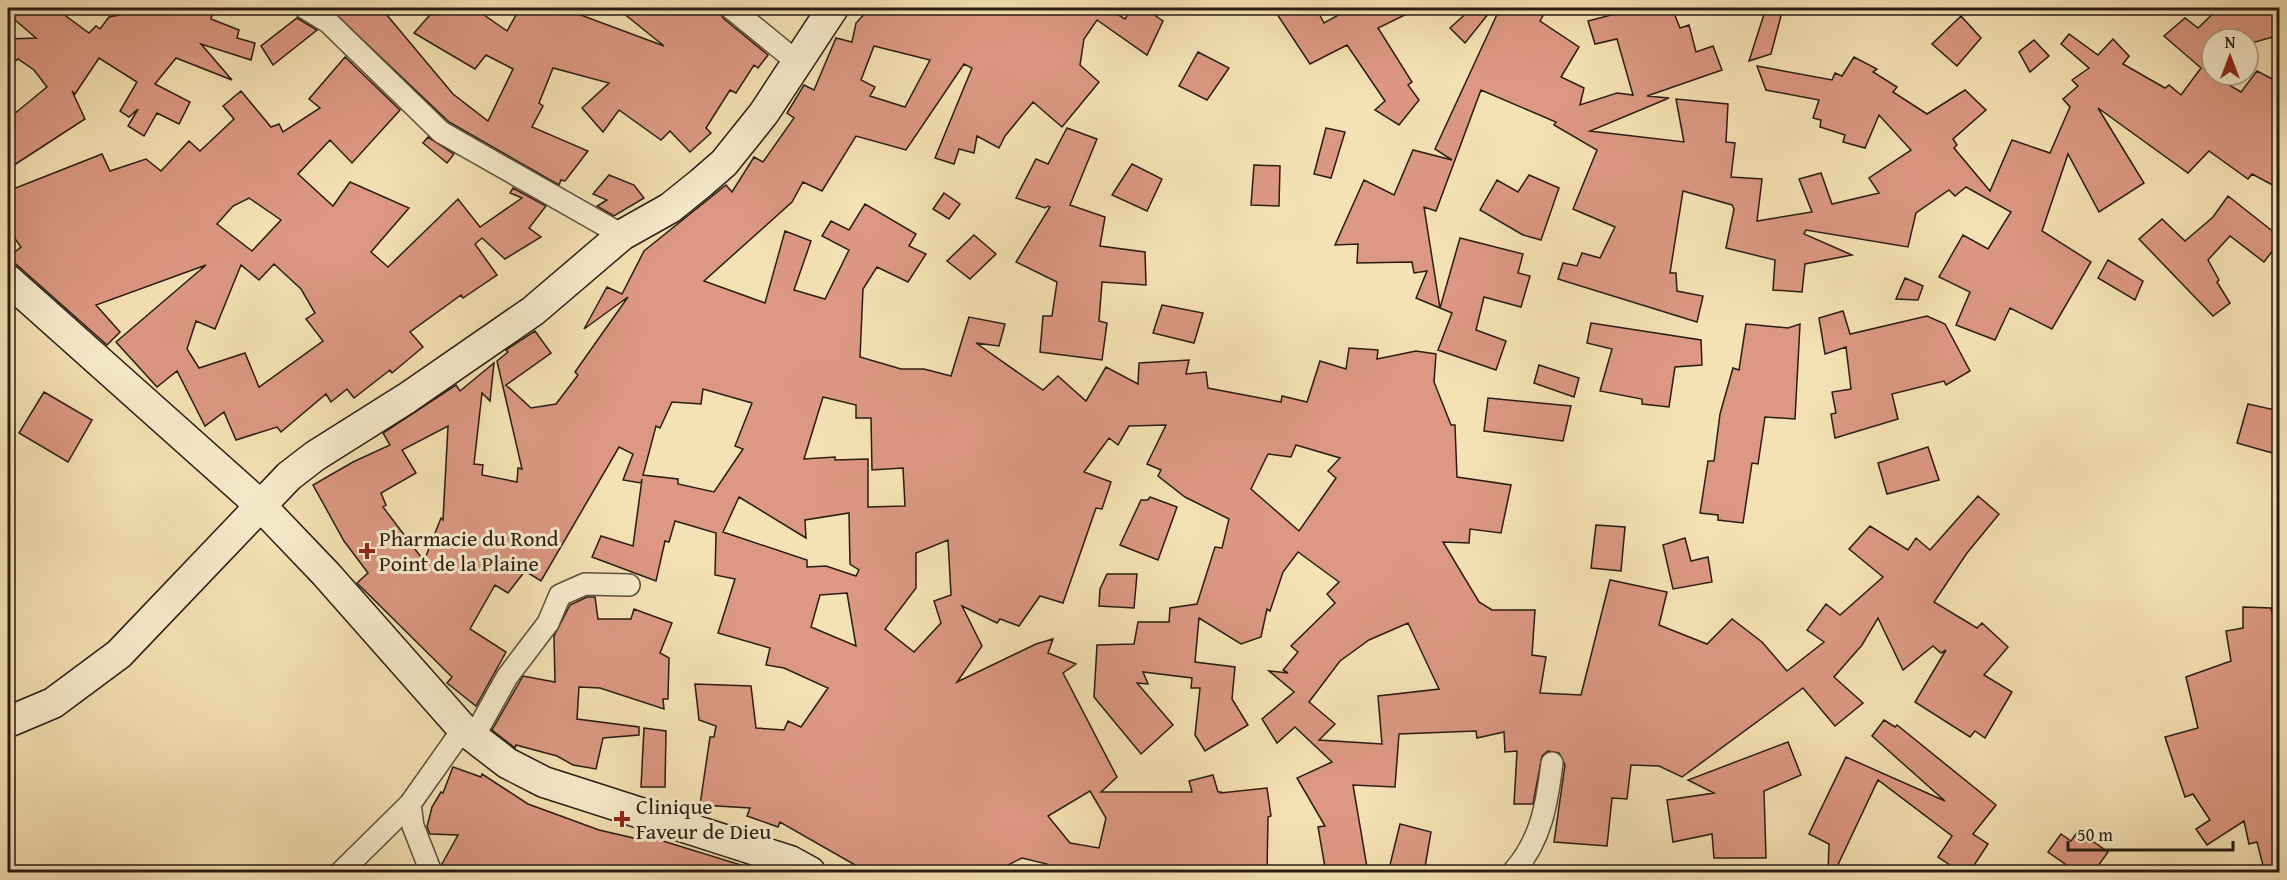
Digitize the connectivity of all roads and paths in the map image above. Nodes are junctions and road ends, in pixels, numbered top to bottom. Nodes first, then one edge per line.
1 (305, 8) edge
2 (731, 8) edge
3 (833, 8) edge
4 (797, 62) junction
5 (622, 235) junction
6 (8, 280) edge
7 (260, 505) junction
8 (629, 585) dead end
9 (8, 722) edge
10 (468, 733) junction
11 (1552, 763) dead end
12 (410, 804) junction
13 (341, 873) edge
14 (431, 873) edge
15 (810, 873) edge
16 (1513, 873) edge

1 - 5 street
2 - 4 street
3 - 4 street
4 - 5 street
5 - 7 street
6 - 7 street
7 - 9 street
7 - 10 street
8 - 10 street
10 - 12 street
10 - 15 street
11 - 16 street
12 - 13 street
12 - 14 street

